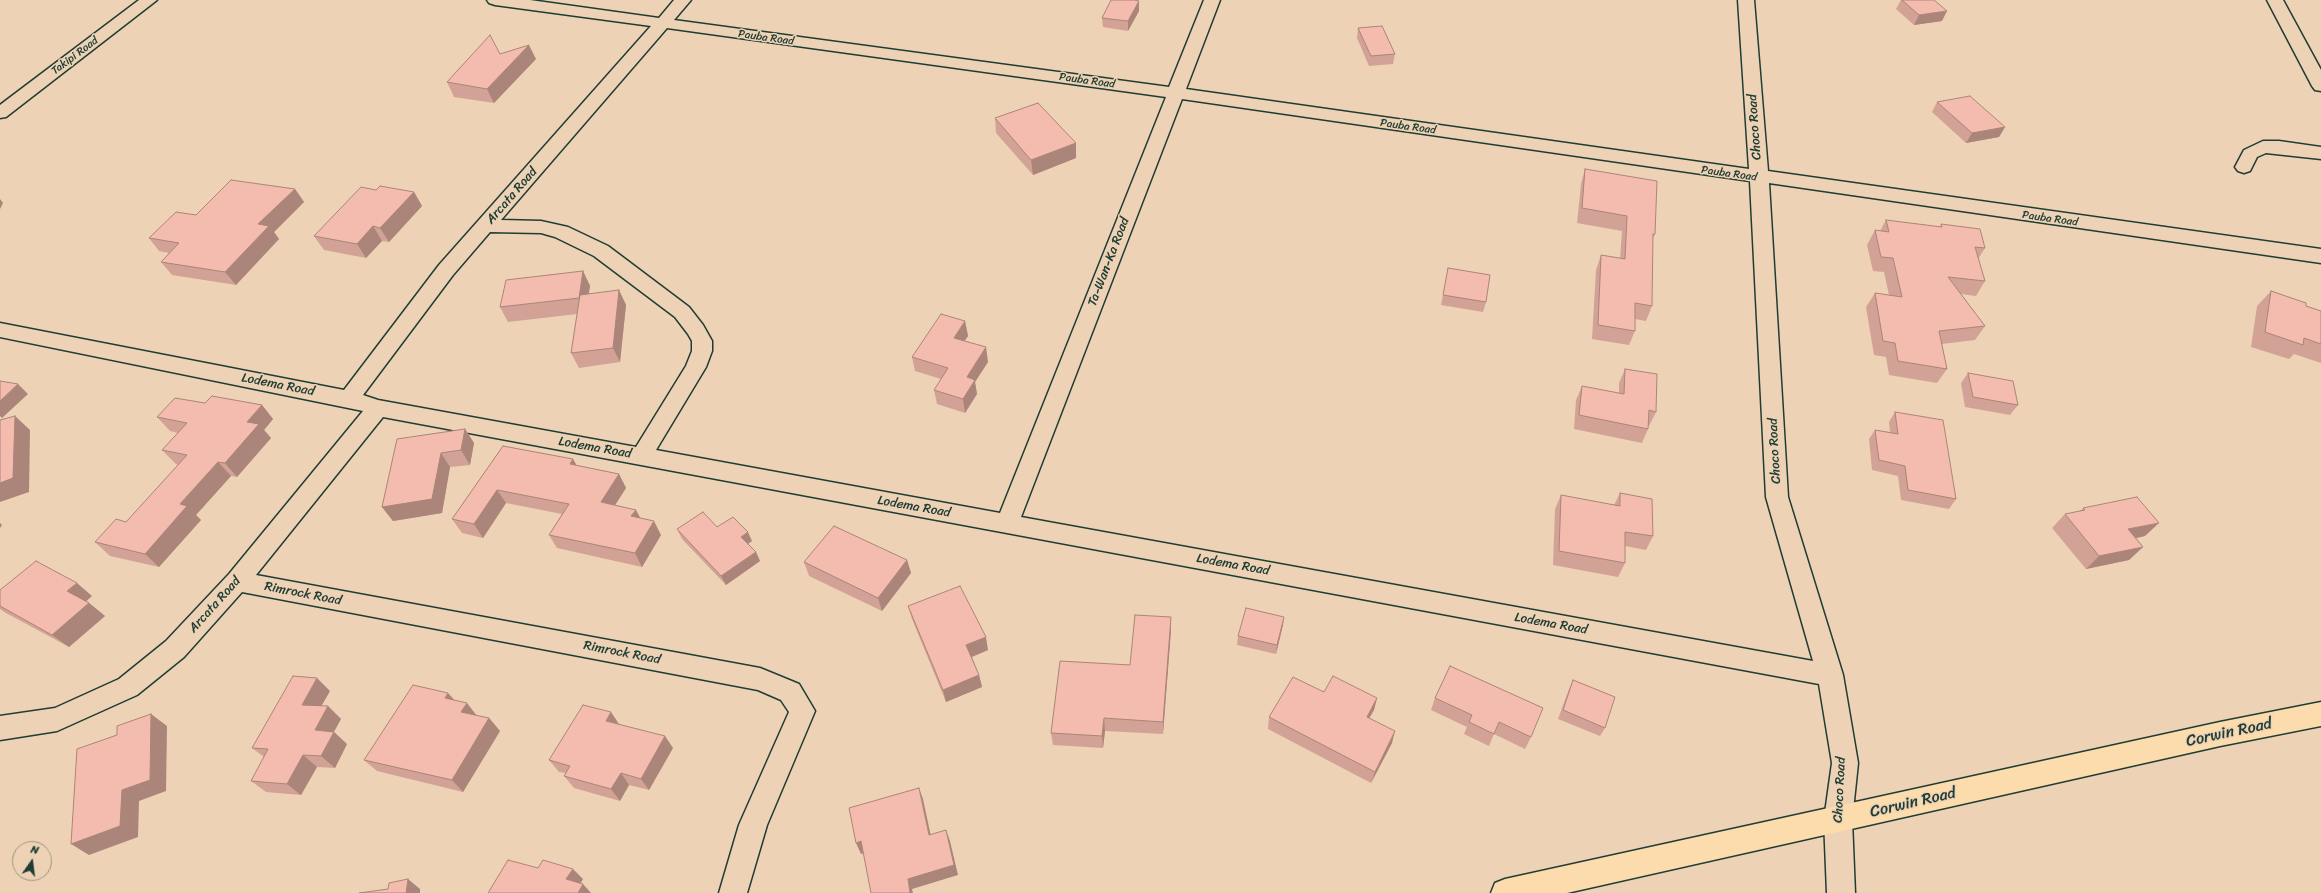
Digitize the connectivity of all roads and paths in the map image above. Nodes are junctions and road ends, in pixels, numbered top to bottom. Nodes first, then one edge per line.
1 (149, 0) edge
2 (495, 0) edge
3 (683, 0) edge
4 (1212, 0) edge
5 (1746, 0) edge
6 (2275, 0) edge
7 (663, 24) junction
8 (2321, 86) edge
9 (1175, 93) junction
10 (0, 113) edge
11 (2321, 153) edge
12 (2244, 167) dead end
13 (1759, 178) junction
14 (485, 226) junction
15 (2321, 256) edge
16 (0, 330) edge
17 (349, 399) junction
18 (378, 408) junction
19 (641, 457) junction
20 (1007, 524) junction
21 (237, 581) junction
22 (1830, 674) junction
23 (2321, 714) edge
24 (0, 728) edge
25 (1838, 820) junction
26 (734, 893) edge
27 (1505, 893) edge
28 (1840, 893) edge

1 - 10 street, Takipi Road
2 - 7 street, Pauba Road
3 - 7 street, Arcata Road
4 - 9 street, Ta-Wan-Ka Road
5 - 13 street, Choco Road
6 - 8 street
7 - 9 street, Pauba Road
7 - 14 street, Arcata Road
9 - 13 street, Pauba Road
9 - 20 street, Ta-Wan-Ka Road
11 - 12 street
13 - 15 street, Pauba Road
13 - 22 street, Choco Road
14 - 17 street, Arcata Road
14 - 19 street
16 - 17 street, Lodema Road
17 - 18 street, Lodema Road
18 - 19 street, Lodema Road
18 - 21 street, Arcata Road
19 - 20 street, Lodema Road
20 - 22 street, Lodema Road
21 - 24 street, Arcata Road
21 - 26 street, Rimrock Road
22 - 25 street, Choco Road
23 - 25 main road, Corwin Road
25 - 27 main road, Corwin Road
25 - 28 street, Choco Road

